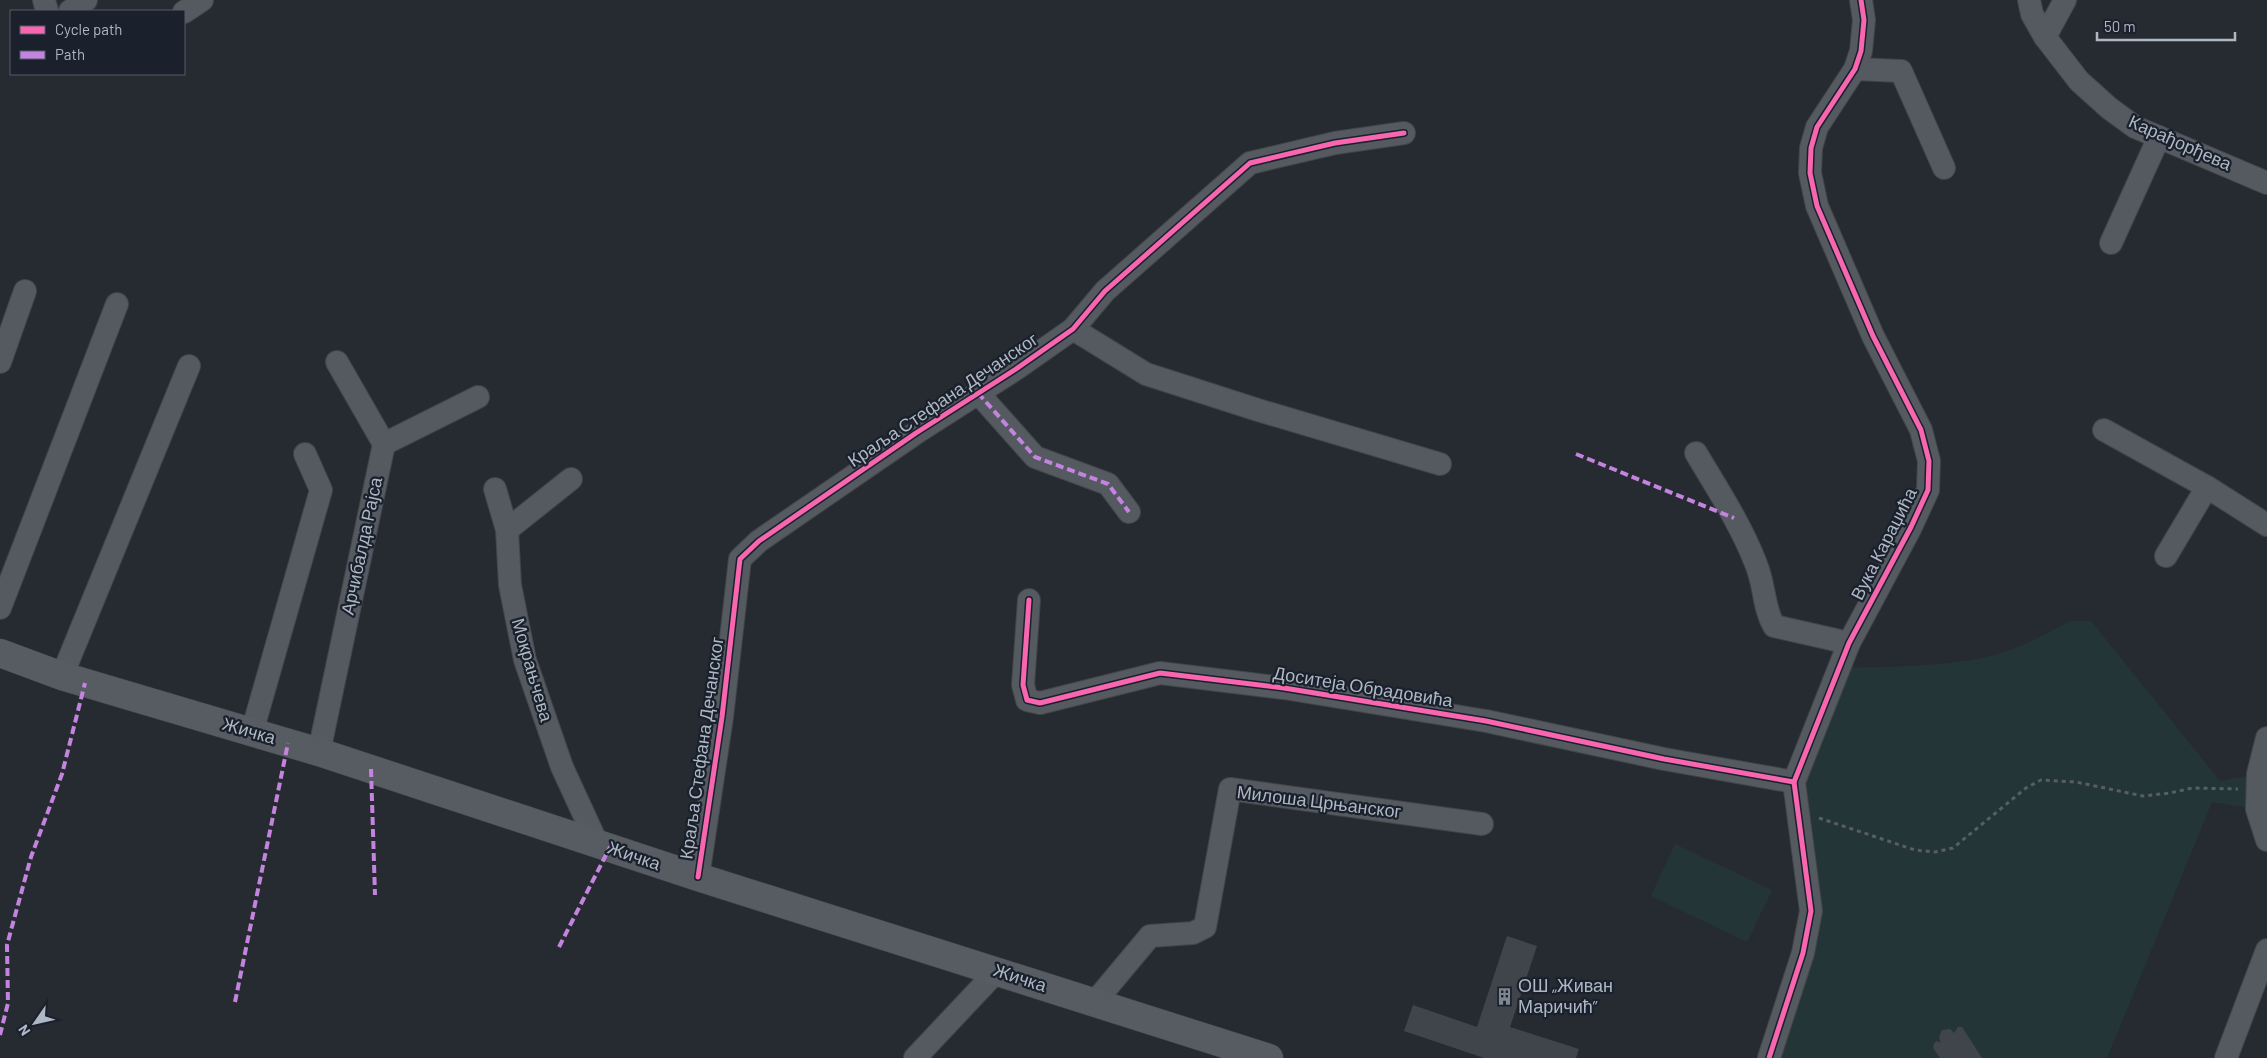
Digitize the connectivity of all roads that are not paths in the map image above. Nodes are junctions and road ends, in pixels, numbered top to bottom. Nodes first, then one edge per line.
1 (86, 0) edge
2 (202, 0) edge
3 (1861, 0) edge
4 (2029, 0) edge
5 (2065, 0) edge
6 (71, 10) edge
7 (185, 11) edge
8 (2045, 37) junction
9 (1855, 69) junction
10 (1404, 133) dead end
11 (2159, 137) junction
12 (1944, 168) dead end
13 (2267, 183) edge
14 (2111, 243) dead end
15 (25, 291) dead end
16 (117, 304) dead end
17 (1073, 329) junction
18 (0, 362) edge
19 (337, 362) dead end
20 (189, 366) dead end
21 (978, 393) junction
22 (478, 397) dead end
23 (2104, 430) dead end
24 (384, 444) junction
25 (1696, 453) dead end
26 (304, 454) dead end
27 (1440, 464) dead end
28 (571, 479) dead end
29 (2207, 487) junction
30 (495, 489) dead end
31 (1129, 512) dead end
32 (2267, 525) edge
33 (507, 530) junction
34 (2166, 556) dead end
35 (1029, 600) dead end
36 (0, 608) edge
37 (1849, 643) junction
38 (0, 653) edge
39 (62, 676) junction
40 (252, 732) junction
41 (2267, 738) edge
42 (319, 752) junction
43 (1794, 782) junction
44 (1482, 824) dead end
45 (2267, 840) edge
46 (597, 843) junction
47 (698, 877) junction
48 (2267, 950) edge
49 (997, 971) junction
50 (1094, 1002) junction
51 (915, 1058) edge
52 (1268, 1058) edge
53 (1769, 1058) edge
54 (2226, 1058) edge

1 - 6 street
2 - 7 street
3 - 9 street, Вука Караџића
4 - 8 street, Карађорђева
5 - 8 street
8 - 11 street, Карађорђева
9 - 12 street
9 - 37 street, Вука Караџића
10 - 17 street, Краља Стефана Дечанског
11 - 13 street, Карађорђева
11 - 14 street
15 - 18 street
16 - 36 street
17 - 21 street, Краља Стефана Дечанског
17 - 27 street
19 - 24 street
20 - 39 street
21 - 31 street, Краља Стефана Дечанског
21 - 47 street, Краља Стефана Дечанског
22 - 24 street
23 - 29 street
24 - 42 street, Арчибалда Рајса
25 - 37 street
26 - 40 street
28 - 33 street
29 - 32 street
29 - 34 street
30 - 33 street, Мокрањчева
33 - 46 street, Мокрањчева
35 - 43 street, Доситеја Обрадовића
37 - 43 street, Вука Караџића
38 - 39 main road, Жичка
39 - 40 main road, Жичка
40 - 42 main road, Жичка
41 - 45 street
42 - 46 main road, Жичка
43 - 53 street
44 - 50 street, Милоша Црњанског
46 - 47 main road, Жичка
47 - 49 main road, Жичка
48 - 54 street
49 - 50 main road, Жичка
49 - 51 street
50 - 52 main road, Жичка

